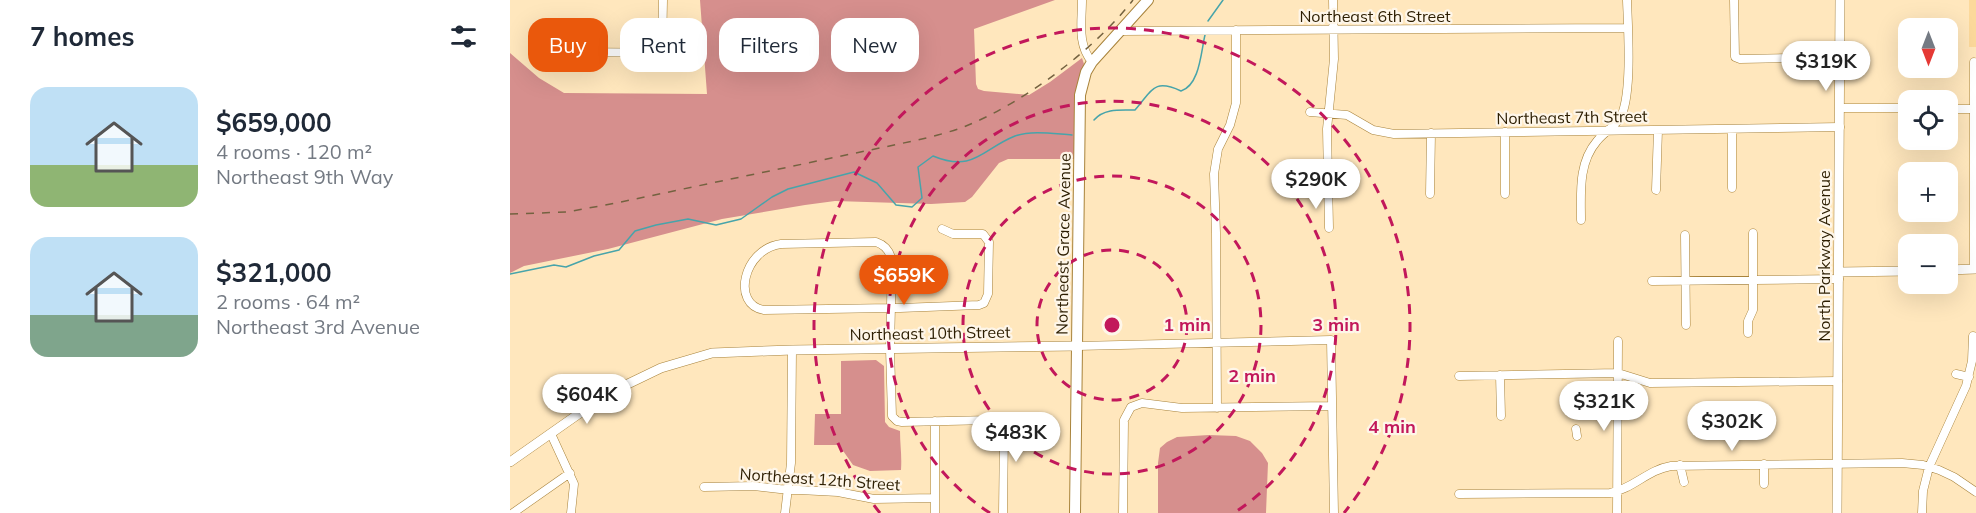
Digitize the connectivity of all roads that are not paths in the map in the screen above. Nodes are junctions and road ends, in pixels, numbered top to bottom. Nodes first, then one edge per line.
1 (663, 0) edge
2 (1082, 0) edge
3 (1148, 0) edge
4 (1333, 0) edge
5 (1628, 0) edge
6 (1734, 0) edge
7 (1840, 0) edge
8 (663, 18) edge
9 (1628, 28) junction
10 (1236, 30) junction
11 (1122, 31) junction
12 (1334, 31) junction
13 (1840, 57) junction
14 (1092, 62) junction
15 (1974, 62) dead end
16 (1840, 108) junction
17 (1898, 108) edge
18 (1958, 108) edge
19 (1975, 109) edge
20 (1310, 112) dead end
21 (1328, 112) junction
22 (1840, 127) junction
23 (1732, 129) junction
24 (1658, 130) junction
25 (1608, 131) junction
26 (1505, 132) junction
27 (1431, 133) junction
28 (1732, 188) dead end
29 (1656, 190) dead end
30 (1328, 191) junction
31 (1347, 191) dead end
32 (1310, 192) dead end
33 (1430, 194) dead end
34 (1505, 194) dead end
35 (1581, 220) dead end
36 (1329, 228) dead end
37 (942, 229) dead end
38 (1754, 233) dead end
39 (1685, 235) dead end
40 (1975, 269) edge
41 (1958, 270) edge
42 (1898, 272) edge
43 (1839, 276) junction
44 (1652, 280) dead end
45 (1685, 280) junction
46 (1753, 280) junction
47 (891, 308) junction
48 (1686, 325) dead end
49 (1748, 333) dead end
50 (1973, 336) dead end
51 (1618, 341) dead end
52 (1216, 342) junction
53 (1077, 346) junction
54 (890, 349) junction
55 (792, 350) junction
56 (1972, 371) edge
57 (1617, 373) junction
58 (1956, 374) dead end
59 (1500, 375) junction
60 (1459, 376) dead end
61 (1838, 381) junction
62 (1332, 406) junction
63 (1217, 408) junction
64 (1501, 416) dead end
65 (935, 421) junction
66 (551, 434) junction
67 (510, 462) edge
68 (1837, 463) junction
69 (1764, 464) junction
70 (1680, 465) junction
71 (1929, 467) junction
72 (570, 473) junction
73 (1684, 482) dead end
74 (1764, 484) dead end
75 (704, 487) dead end
76 (788, 489) junction
77 (1618, 492) junction
78 (1976, 492) edge
79 (1459, 494) dead end
80 (935, 498) junction
81 (513, 513) edge
82 (571, 513) edge
83 (785, 513) edge
84 (935, 513) edge
85 (1003, 513) edge
86 (1075, 513) edge
87 (1123, 513) edge
88 (1334, 513) edge
89 (1617, 513) edge
90 (1837, 513) edge
91 (1922, 513) edge

1 - 8 street
2 - 14 street
3 - 11 main road, Northeast Grace Avenue
4 - 12 street
5 - 9 street
6 - 13 street
7 - 13 street, North Parkway Avenue
9 - 12 street, Northeast 6th Street
9 - 25 street
10 - 11 street, Northeast 6th Street
10 - 12 street, Northeast 6th Street
10 - 52 street
11 - 14 main road, Northeast Grace Avenue
12 - 21 street
13 - 16 street, North Parkway Avenue
14 - 53 main road, Northeast Grace Avenue
15 - 19 street
16 - 17 street
16 - 22 street, North Parkway Avenue
18 - 19 street
19 - 40 street
20 - 21 street, Northeast 7th Street
21 - 27 street, Northeast 7th Street
21 - 30 street
22 - 23 street, Northeast 7th Street
22 - 43 street, North Parkway Avenue
23 - 24 street, Northeast 7th Street
23 - 28 street
24 - 25 street, Northeast 7th Street
24 - 29 street
25 - 26 street, Northeast 7th Street
25 - 35 street
26 - 27 street, Northeast 7th Street
26 - 34 street
27 - 33 street
30 - 31 street
30 - 32 street
30 - 36 street
37 - 47 street
38 - 46 street
39 - 45 street
40 - 41 street
42 - 43 street
43 - 46 street
43 - 61 street, North Parkway Avenue
44 - 45 street
45 - 46 street
45 - 48 street
46 - 49 street
47 - 47 street
47 - 54 street
50 - 56 street
51 - 57 street
52 - 53 street, Northeast 10th Street
52 - 62 street, Northeast 10th Street
52 - 63 street
53 - 54 street, Northeast 10th Street
53 - 86 main road, Northeast Grace Avenue
54 - 55 street, Northeast 10th Street
54 - 65 street
55 - 66 street, Northeast 10th Street
55 - 76 street
56 - 58 street
56 - 71 street
57 - 59 street
57 - 61 street
57 - 77 street
59 - 60 street
59 - 64 street
61 - 68 street, North Parkway Avenue
62 - 63 street
62 - 88 street
63 - 87 street
65 - 80 street
65 - 85 street
66 - 67 street, Northeast 10th Street
66 - 72 street
68 - 69 street
68 - 71 street
68 - 90 street, North Parkway Avenue
69 - 70 street
69 - 74 street
70 - 73 street
70 - 77 street
71 - 78 street
71 - 91 street
72 - 81 street
72 - 82 street
75 - 76 street, Northeast 12th Street
76 - 80 street, Northeast 12th Street
76 - 83 street
77 - 79 street
77 - 89 street
80 - 84 street

